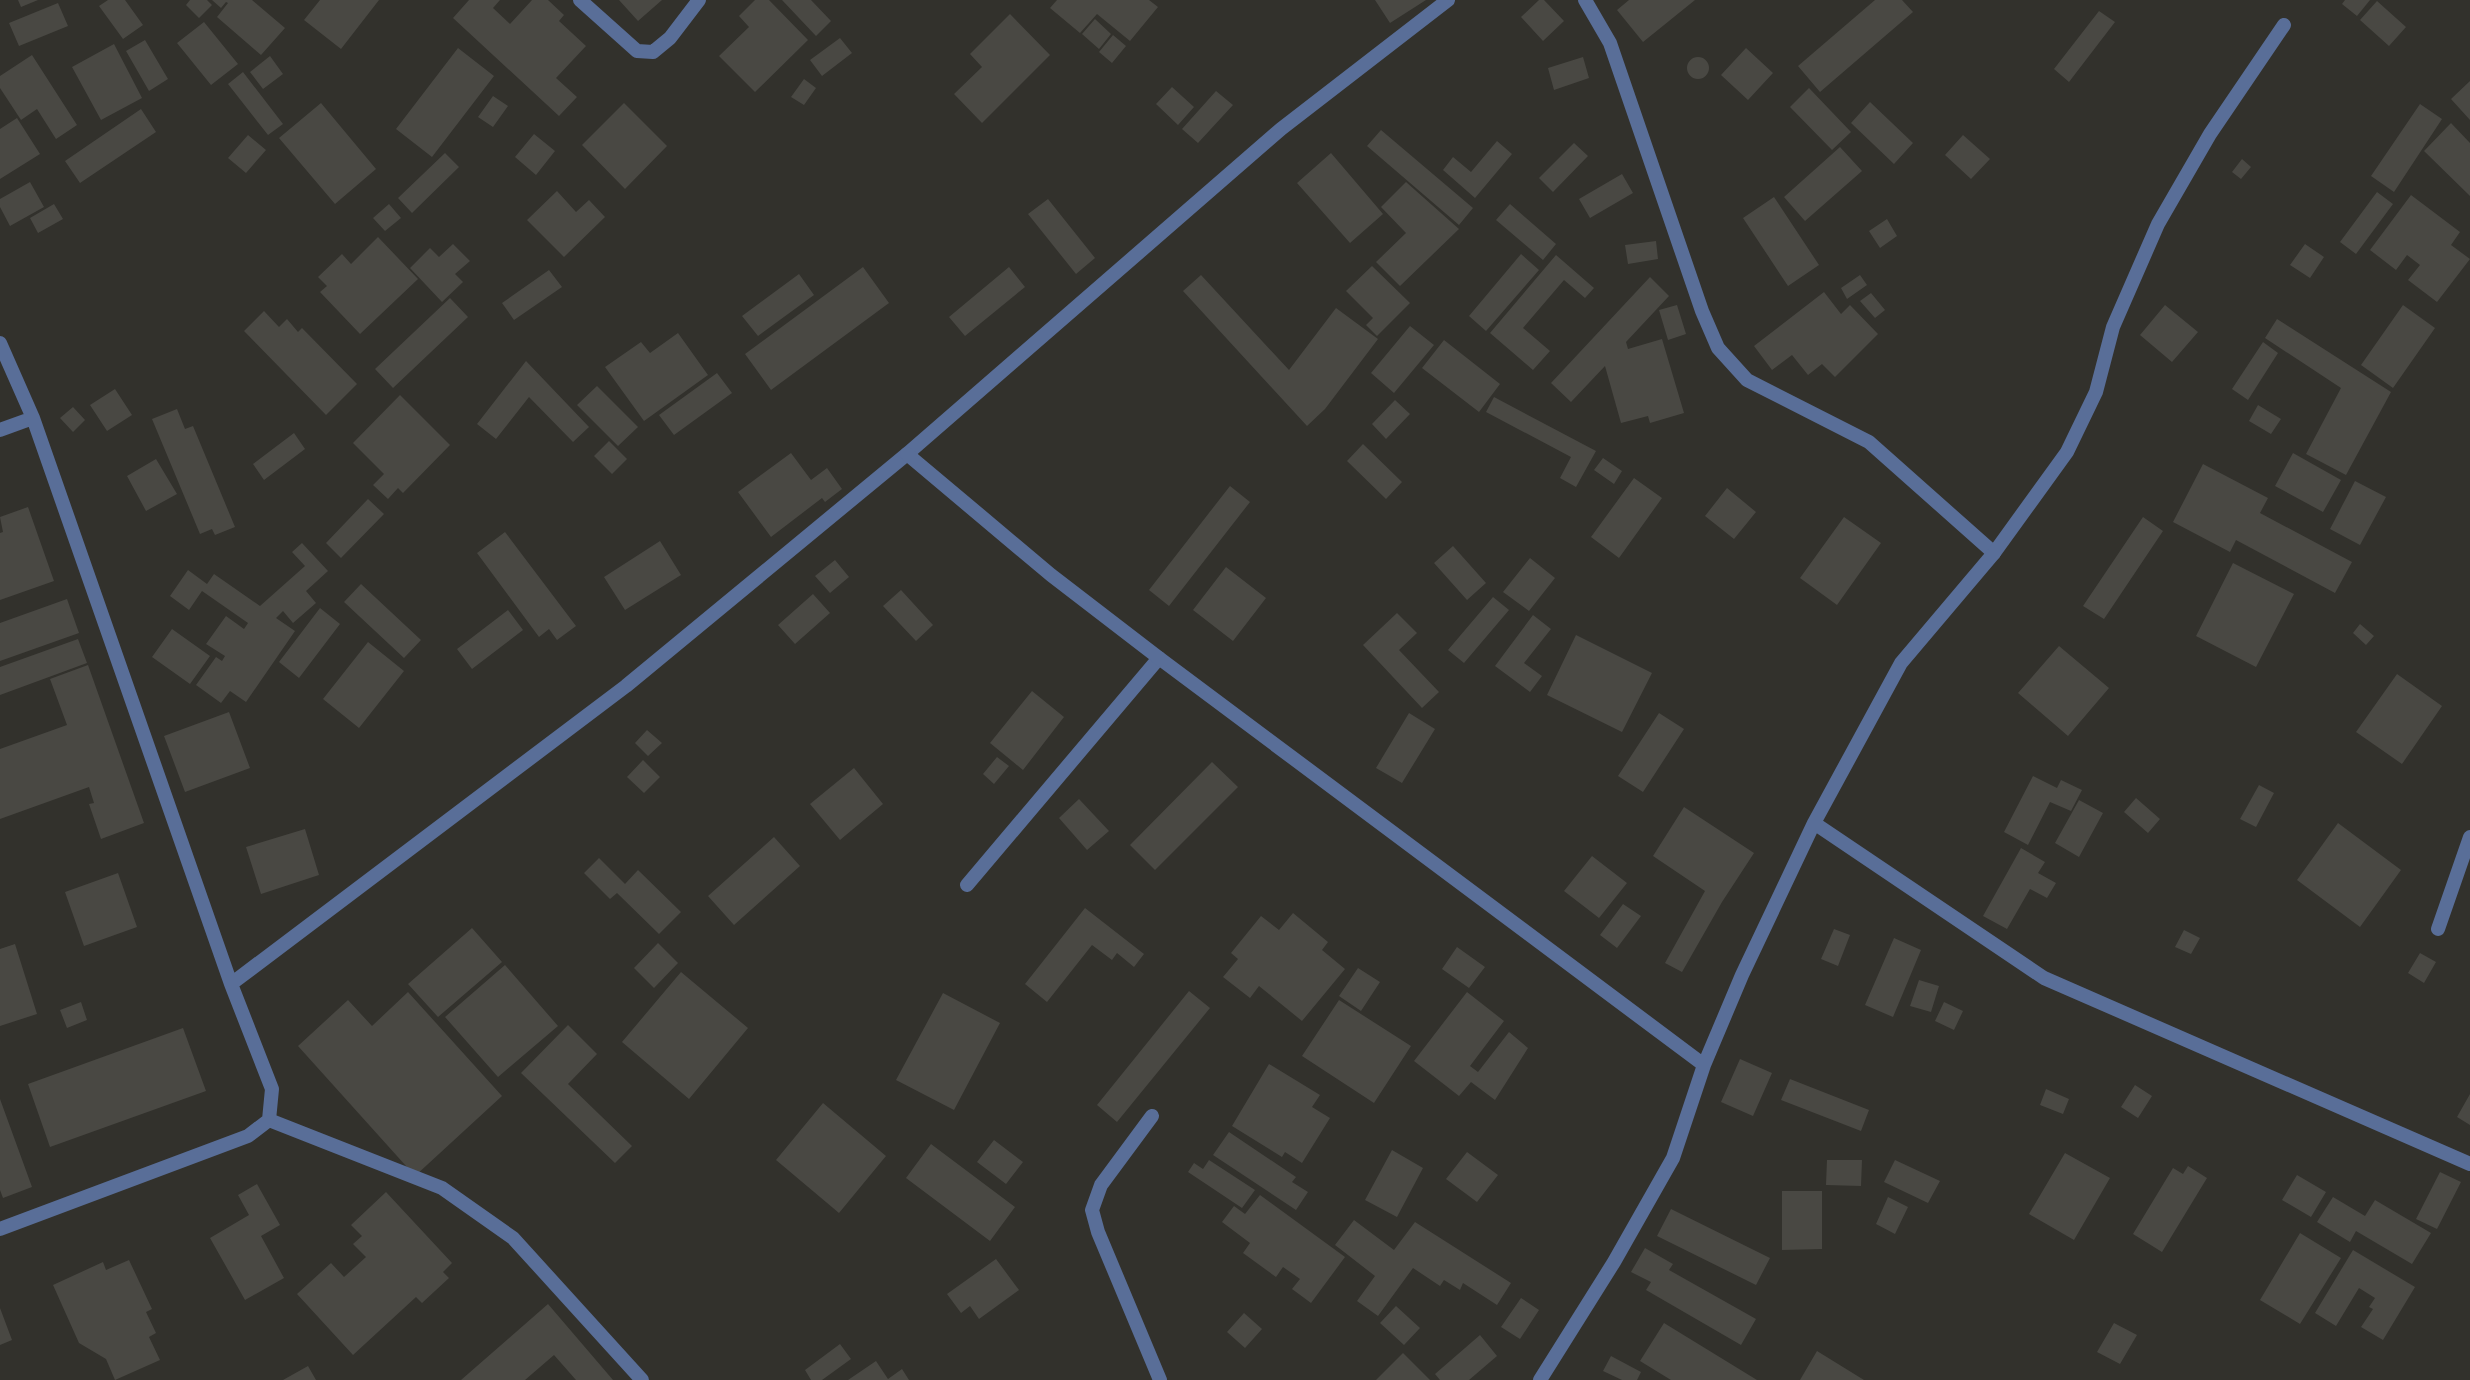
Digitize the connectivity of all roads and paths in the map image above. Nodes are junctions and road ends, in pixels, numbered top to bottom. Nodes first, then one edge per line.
1 (580, 0) edge
2 (699, 0) edge
3 (1448, 0) edge
4 (1585, 0) edge
5 (2284, 25) dead end
6 (0, 343) edge
7 (33, 418) junction
8 (0, 430) edge
9 (907, 454) junction
10 (1993, 553) junction
11 (1159, 658) junction
12 (1814, 823) junction
13 (2470, 837) edge
14 (967, 886) dead end
15 (2438, 929) dead end
16 (231, 984) junction
17 (1704, 1065) junction
18 (1152, 1116) dead end
19 (269, 1120) junction
20 (2470, 1164) edge
21 (0, 1229) edge
22 (642, 1380) edge
23 (1160, 1380) edge
24 (1540, 1380) edge

1 - 2 street
3 - 9 street
4 - 10 street
5 - 10 street
6 - 7 street
7 - 8 street
7 - 16 street
9 - 11 street
9 - 16 street
10 - 12 street
11 - 14 street
11 - 17 street
12 - 17 street
12 - 20 street
13 - 15 street
16 - 19 street
17 - 24 street
18 - 23 street
19 - 21 street
19 - 22 street

